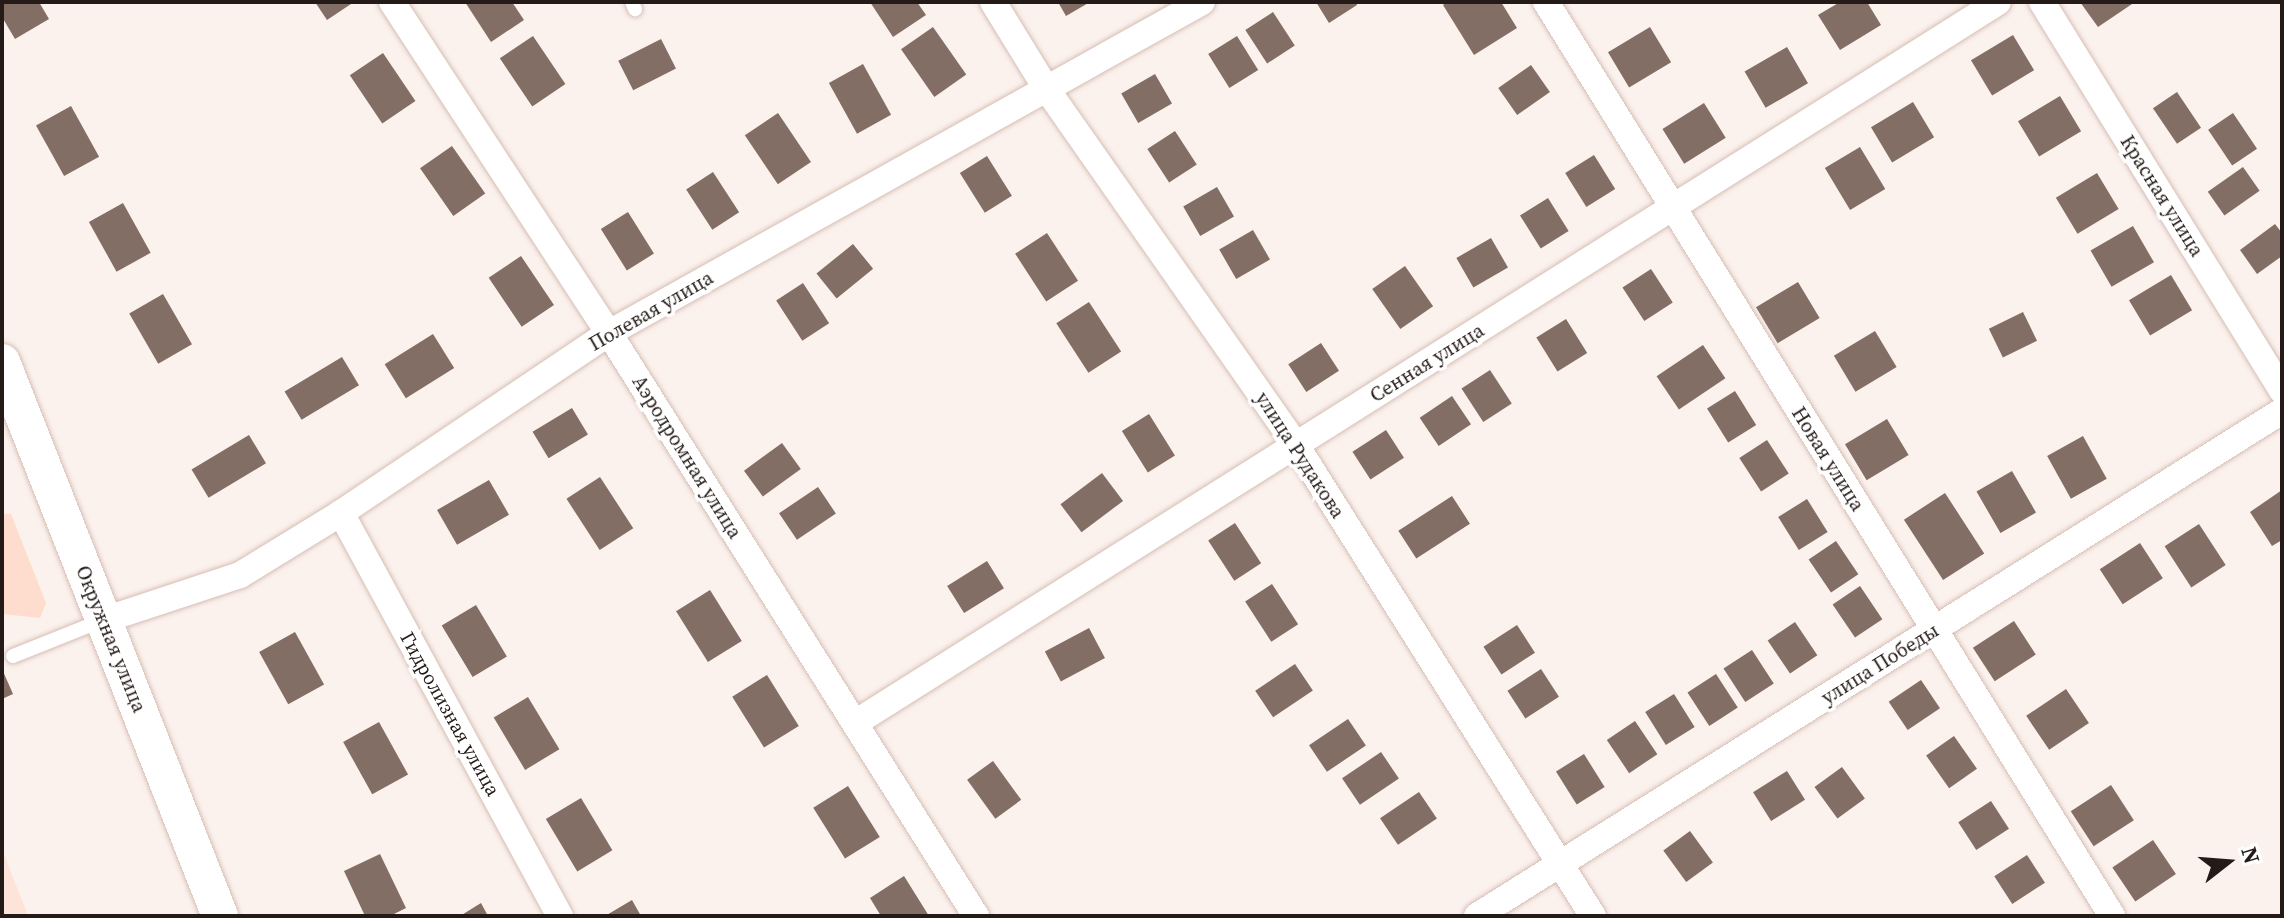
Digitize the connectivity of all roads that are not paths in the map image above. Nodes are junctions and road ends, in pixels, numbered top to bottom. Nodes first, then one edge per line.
1 (392, 2) edge
2 (993, 2) edge
3 (1202, 2) edge
4 (1546, 2) edge
5 (1998, 2) edge
6 (2042, 2) edge
7 (1046, 88) junction
8 (1673, 208) junction
9 (609, 333) junction
10 (2, 362) edge
11 (2282, 391) edge
12 (9, 400) edge
13 (2282, 411) edge
14 (1296, 445) junction
15 (341, 513) junction
16 (104, 620) junction
17 (1934, 630) junction
18 (13, 656) dead end
19 (855, 723) junction
20 (1560, 864) junction
21 (220, 916) edge
22 (560, 916) edge
23 (976, 916) edge
24 (1477, 916) edge
25 (1593, 916) edge
26 (2112, 916) edge

1 - 9 street, Аэродромная улица
2 - 7 street, улица Рудакова
3 - 7 street, Полевая улица
4 - 8 street, Новая улица
5 - 8 street, Сенная улица
6 - 11 street, Красная улица
7 - 9 street, Полевая улица
7 - 14 street, улица Рудакова
8 - 14 street, Сенная улица
8 - 17 street, Новая улица
9 - 15 street, Полевая улица
9 - 19 street, Аэродромная улица
10 - 12 main road, Окружная улица
12 - 16 main road, Окружная улица
13 - 17 street, улица Победы
14 - 19 street, Сенная улица
14 - 20 street, улица Рудакова
15 - 16 street, Полевая улица
15 - 22 street, Гидролизная улица
16 - 18 lane
16 - 21 main road, Окружная улица
17 - 20 street, улица Победы
17 - 26 street, Новая улица
19 - 23 street, Аэродромная улица
20 - 24 street, улица Победы
20 - 25 street, улица Рудакова

